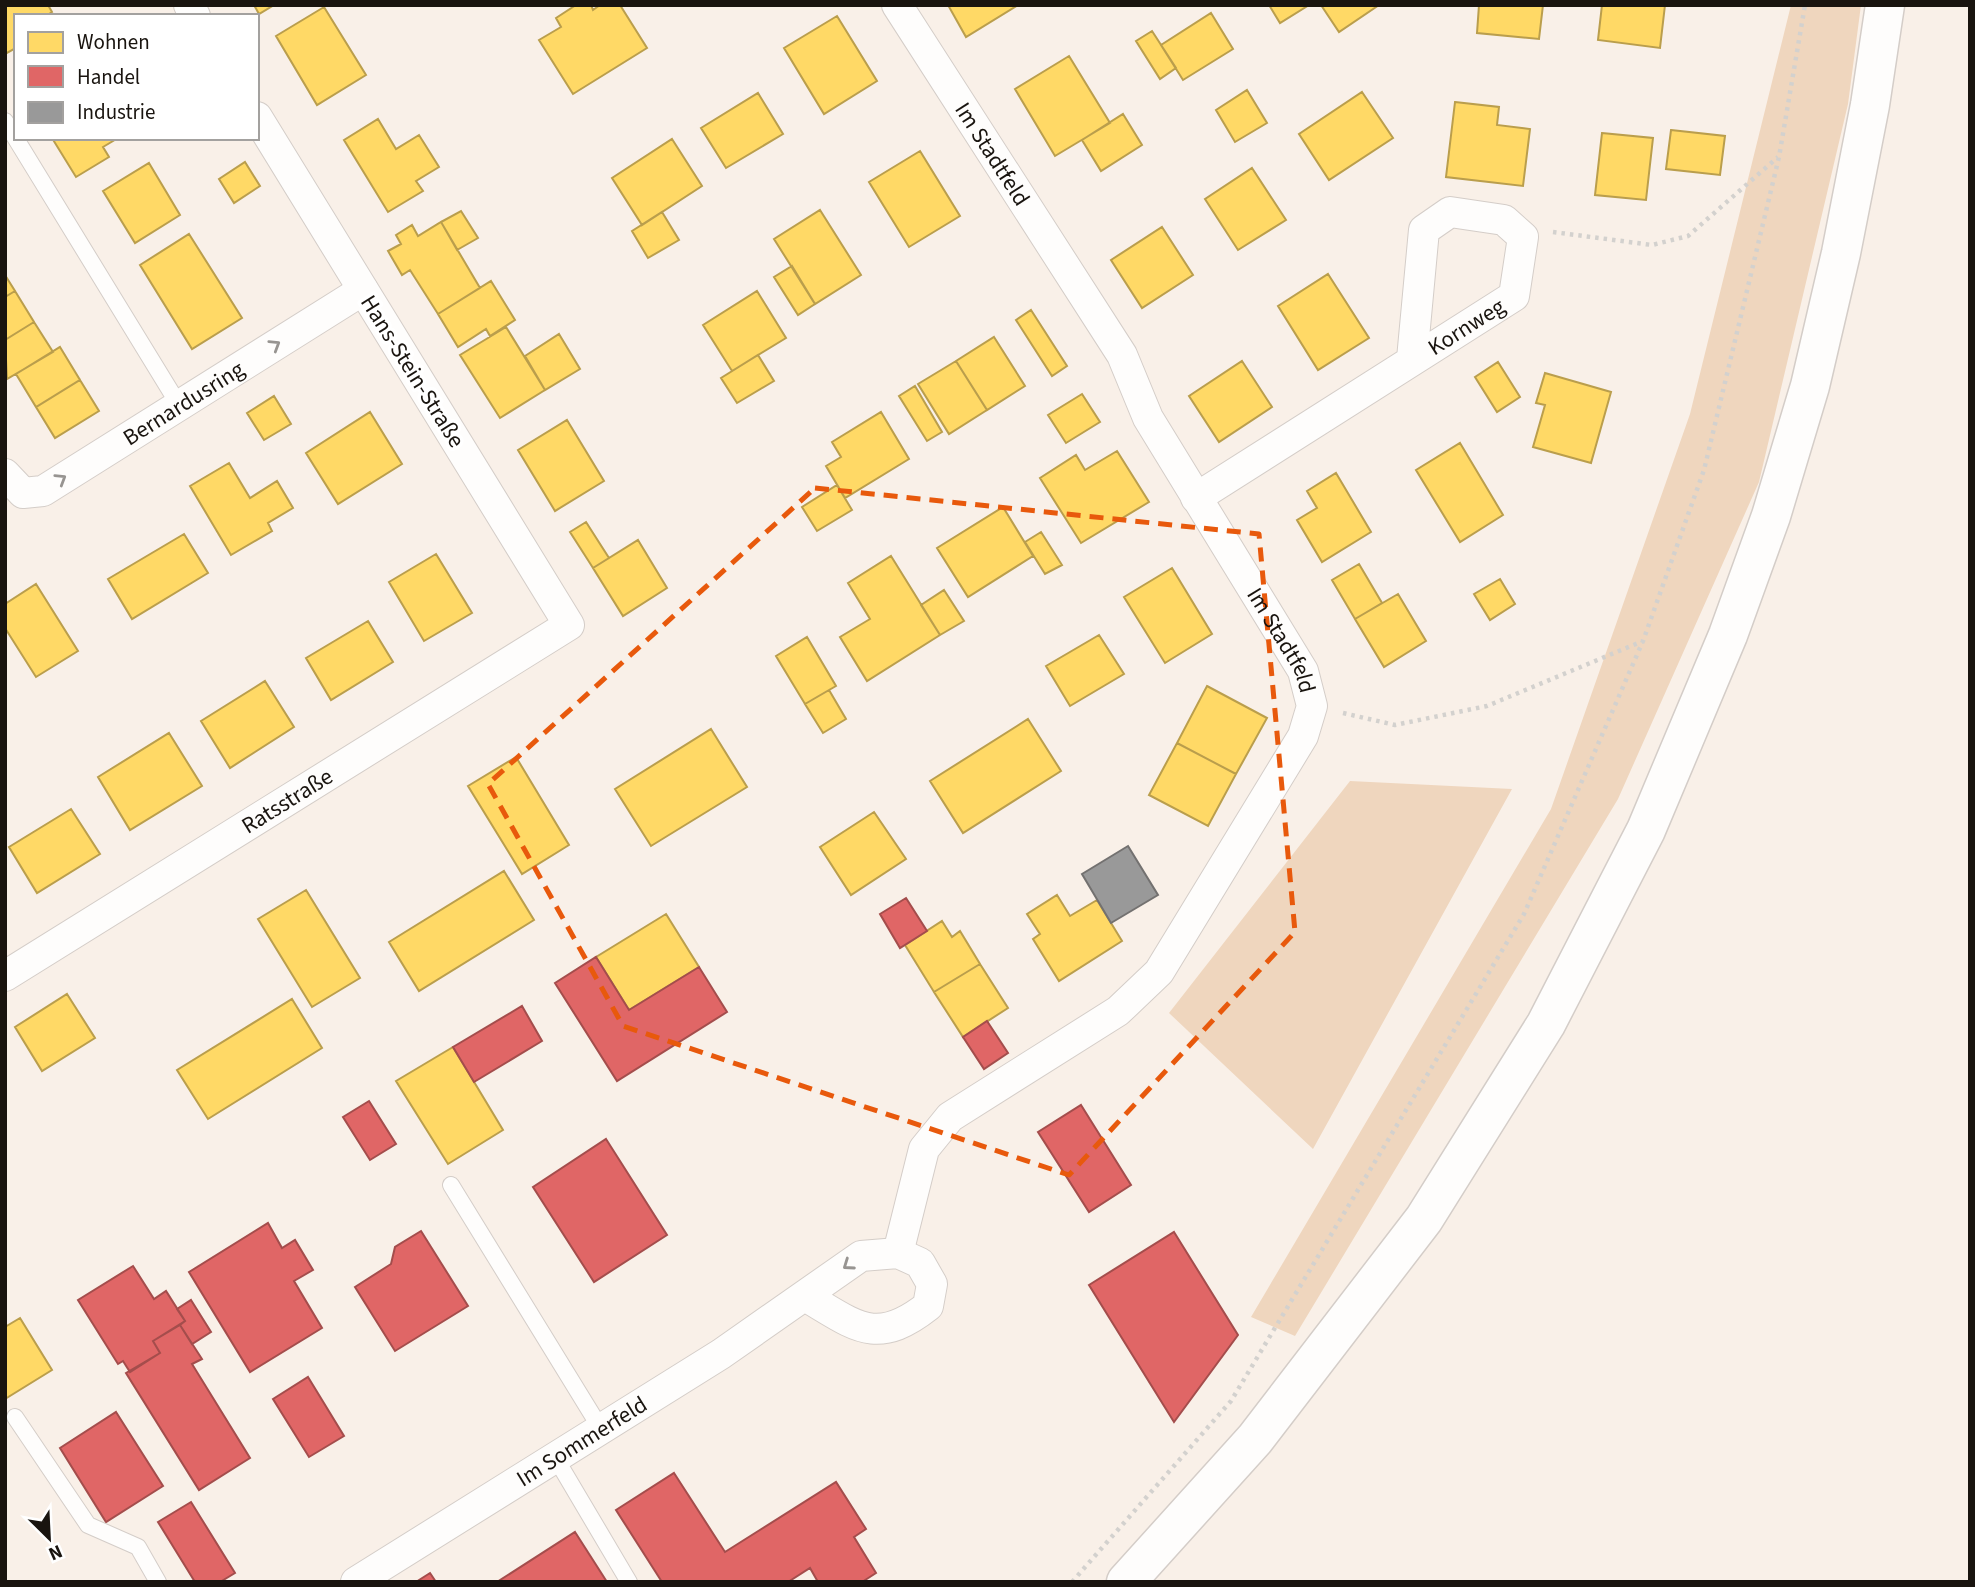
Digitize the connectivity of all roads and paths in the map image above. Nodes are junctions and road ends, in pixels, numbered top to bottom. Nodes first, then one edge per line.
1 (897, 5) edge
2 (1805, 5) edge
3 (1885, 5) edge
4 (259, 120) edge
5 (17, 140) edge
6 (1779, 157) junction
7 (1523, 237) junction
8 (363, 290) junction
9 (1412, 359) junction
10 (179, 405) junction
11 (5, 474) edge
12 (1196, 498) junction
13 (569, 625) joint
14 (1643, 641) junction
15 (1312, 706) junction
16 (5, 976) edge
17 (451, 1185) dead end
18 (898, 1253) junction
19 (805, 1296) junction
20 (15, 1417) dead end
21 (601, 1429) junction
22 (555, 1457) junction
23 (158, 1582) edge
24 (356, 1582) edge
25 (629, 1582) edge
26 (1072, 1582) edge
27 (1126, 1582) edge

1 - 12 street, Im Stadtfeld
2 - 6 path
3 - 27 main road
4 - 8 street, Hans-Stein-Straße
5 - 10 lane
6 - 7 path
6 - 14 path
7 - 9 street, Kornweg
7 - 9 street, Kornweg
10 -> 8 street, Bernardusring
8 - 13 street, Hans-Stein-Straße
9 - 12 street, Kornweg
11 -> 10 street, Bernardusring
12 - 15 street, Im Stadtfeld
13 - 16 street, Ratsstraße
14 - 15 path
14 - 26 path
15 - 18 street, Im Stadtfeld
17 - 21 lane
18 -> 19 street, Im Sommerfeld
18 - 19 street
19 - 21 street, Im Sommerfeld
20 - 23 lane
21 - 22 street, Im Sommerfeld
22 - 24 street, Im Sommerfeld
22 - 25 lane

